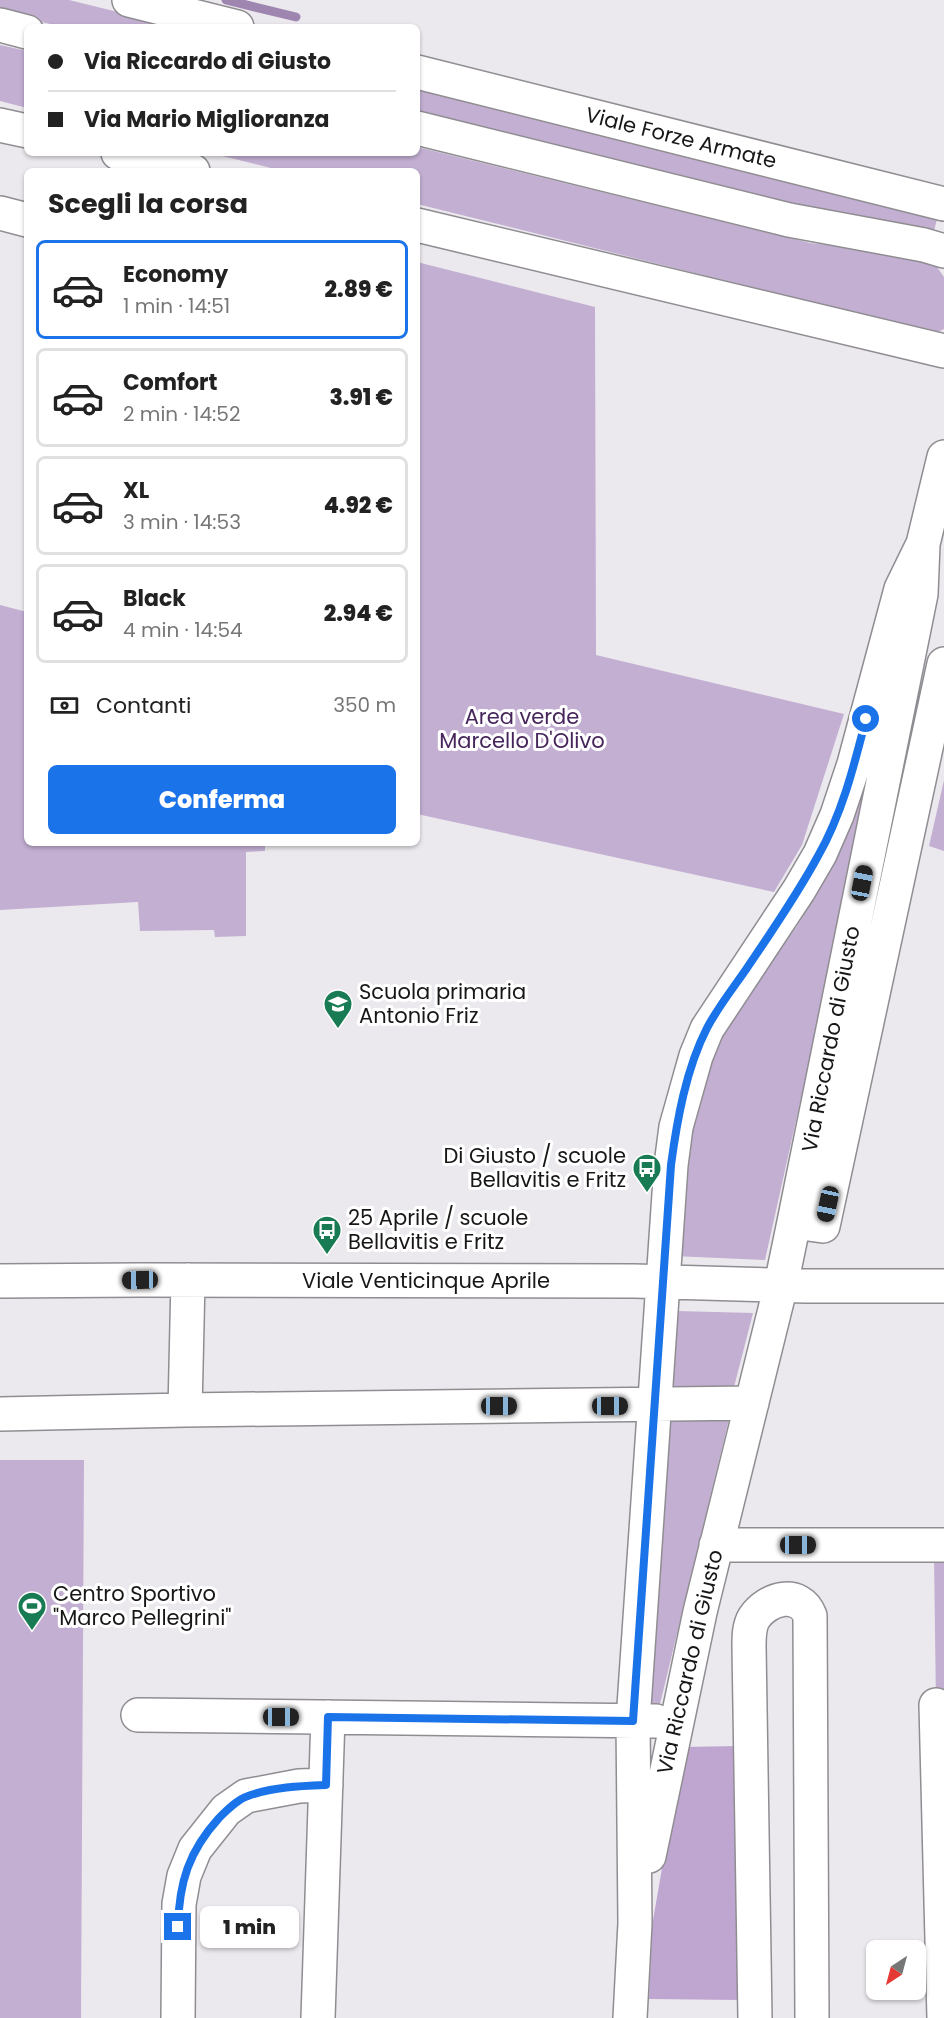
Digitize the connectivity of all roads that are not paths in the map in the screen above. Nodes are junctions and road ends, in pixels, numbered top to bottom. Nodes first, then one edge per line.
1 (129, 0) edge
2 (225, 24) edge
3 (0, 25) edge
4 (24, 31) edge
5 (420, 73) edge
6 (0, 125) edge
7 (420, 129) edge
8 (24, 130) edge
9 (130, 156) edge
10 (180, 168) edge
11 (944, 204) edge
12 (0, 213) edge
13 (24, 219) edge
14 (420, 226) edge
15 (944, 251) edge
16 (944, 351) edge
17 (944, 457) edge
18 (923, 544) junction
19 (944, 664) edge
20 (872, 838) junction
21 (905, 845) junction
22 (794, 1222) junction
23 (188, 1280) junction
24 (0, 1281) edge
25 (664, 1282) junction
26 (781, 1285) junction
27 (944, 1286) edge
28 (752, 1403) junction
29 (655, 1405) junction
30 (185, 1410) junction
31 (0, 1414) edge
32 (716, 1545) junction
33 (944, 1545) edge
34 (936, 1705) dead end
35 (138, 1715) dead end
36 (328, 1717) junction
37 (633, 1721) junction
38 (676, 1721) junction
39 (326, 1785) junction
40 (635, 1923) junction
41 (178, 2018) edge
42 (318, 2018) edge
43 (630, 2018) edge
44 (755, 2018) edge
45 (812, 2018) edge
46 (944, 2018) edge

1 - 2 street
3 - 4 street
5 - 11 street, Viale Forze Armate
6 - 8 street
7 - 15 street
9 - 10 street
12 - 13 street
14 - 16 street
17 - 18 street, Via Riccardo di Giusto
18 - 20 street, Via Riccardo di Giusto
18 - 25 street, Via Riccardo di Giusto
19 - 21 street
20 - 21 street
20 - 22 street, Via Riccardo di Giusto
21 - 22 street
22 - 26 street, Via Riccardo di Giusto
23 - 24 street, Viale Venticinque Aprile
23 - 25 street, Viale Venticinque Aprile
23 - 30 street
25 - 26 street
25 - 29 street, Via Riccardo di Giusto
26 - 27 street
26 - 28 street, Via Riccardo di Giusto
28 - 29 street
28 - 32 street, Via Riccardo di Giusto
29 - 30 street
29 - 37 street, Via Riccardo di Giusto
30 - 31 street
32 - 33 street
32 - 38 street, Via Riccardo di Giusto
34 - 46 street
35 - 36 street
36 - 37 street
36 - 39 street
37 - 38 street
37 - 40 street, Via Riccardo di Giusto
38 - 40 street, Via Riccardo di Giusto
39 - 41 street
39 - 42 street
40 - 43 street, Via Riccardo di Giusto
44 - 45 street

